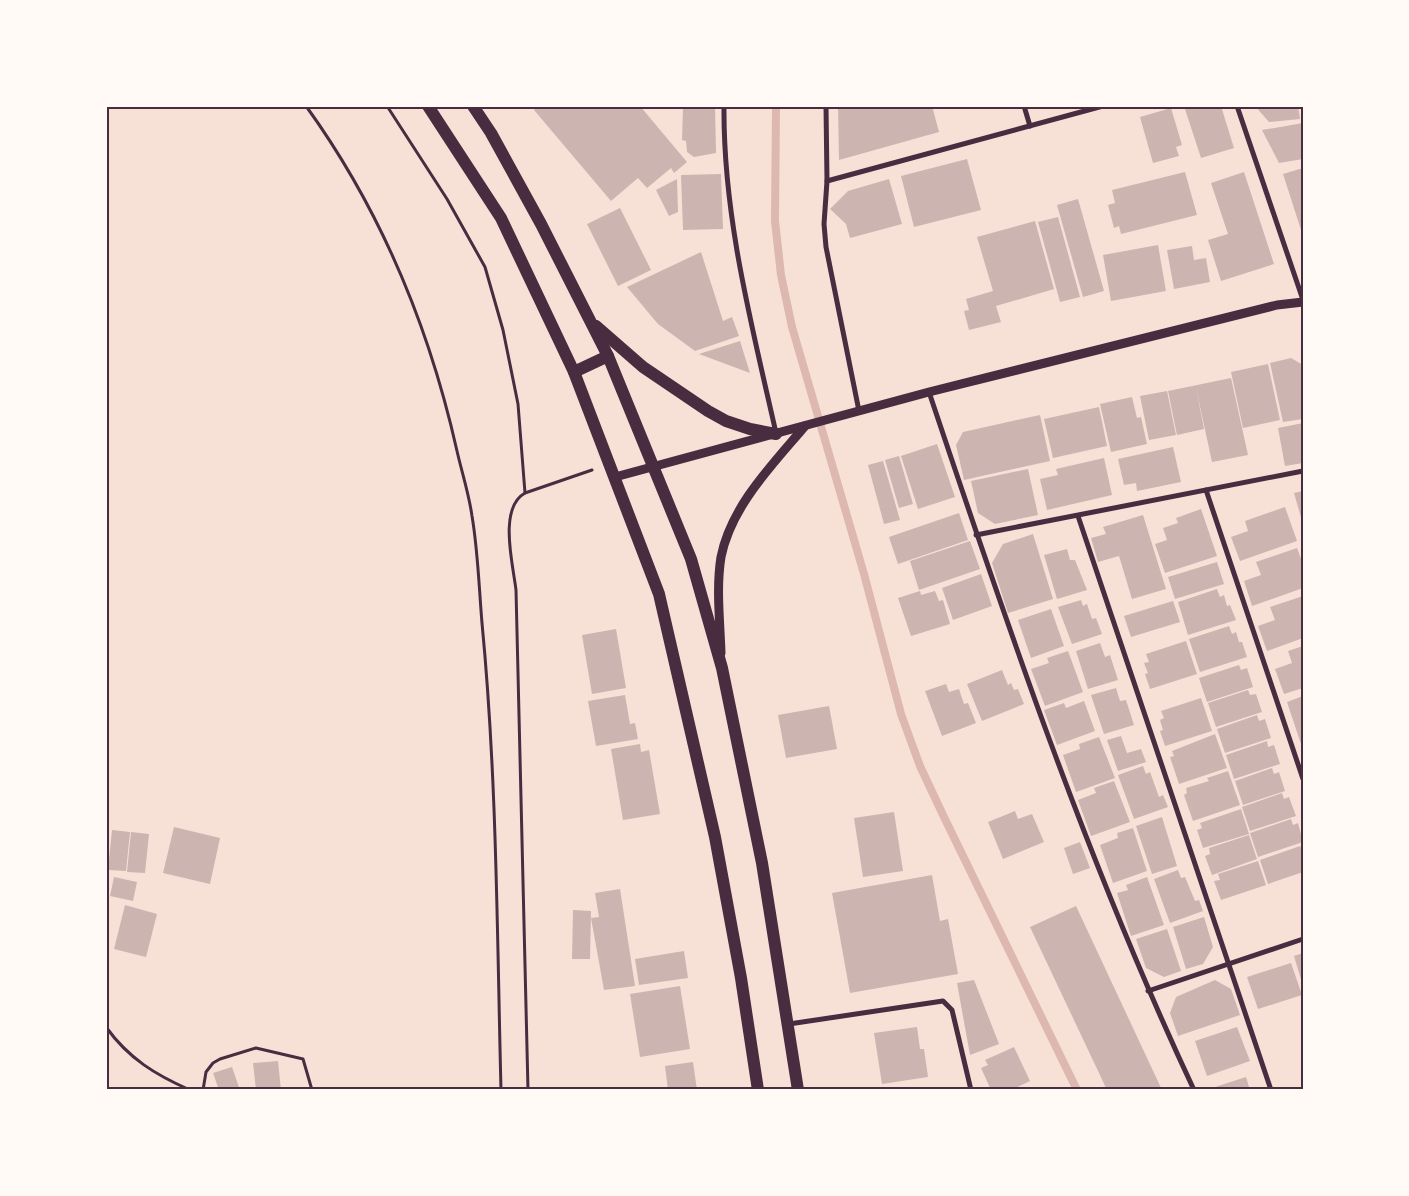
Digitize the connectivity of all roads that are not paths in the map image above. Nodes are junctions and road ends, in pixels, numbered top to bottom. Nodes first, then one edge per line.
1 (428, 106) edge
2 (473, 106) edge
3 (724, 106) edge
4 (826, 106) edge
5 (1024, 106) edge
6 (1103, 106) edge
7 (1237, 106) edge
8 (1030, 126) junction
9 (827, 181) junction
10 (1303, 301) edge
11 (590, 321) junction
12 (608, 356) junction
13 (574, 372) junction
14 (928, 392) junction
15 (859, 411) junction
16 (805, 426) junction
17 (776, 434) junction
18 (655, 466) junction
19 (1303, 471) edge
20 (616, 476) junction
21 (1206, 490) junction
22 (1078, 516) junction
23 (976, 535) junction
24 (722, 668) junction
25 (1303, 780) edge
26 (1303, 938) edge
27 (1229, 962) junction
28 (1148, 991) junction
29 (786, 1025) junction
30 (758, 1090) edge
31 (798, 1090) edge
32 (971, 1090) edge
33 (1194, 1090) edge
34 (1271, 1090) edge

1 - 13 main road
2 - 11 main road
3 - 17 street
4 - 9 street
5 - 8 street
6 - 8 street
7 - 10 street
8 - 9 street
9 - 15 street
10 - 14 street
11 - 12 main road
11 - 17 main road
12 - 13 main road
12 - 18 main road
13 - 20 main road
14 - 15 street
14 - 23 street
15 - 16 street
16 - 17 street
16 - 24 street
17 - 18 street
18 - 20 street
18 - 24 main road
19 - 21 street
20 - 30 main road
21 - 22 street
21 - 25 street
22 - 23 street
22 - 27 street
23 - 28 street
24 - 29 main road
26 - 27 street
27 - 28 street
27 - 34 street
28 - 33 street
29 - 31 main road
29 - 32 street

